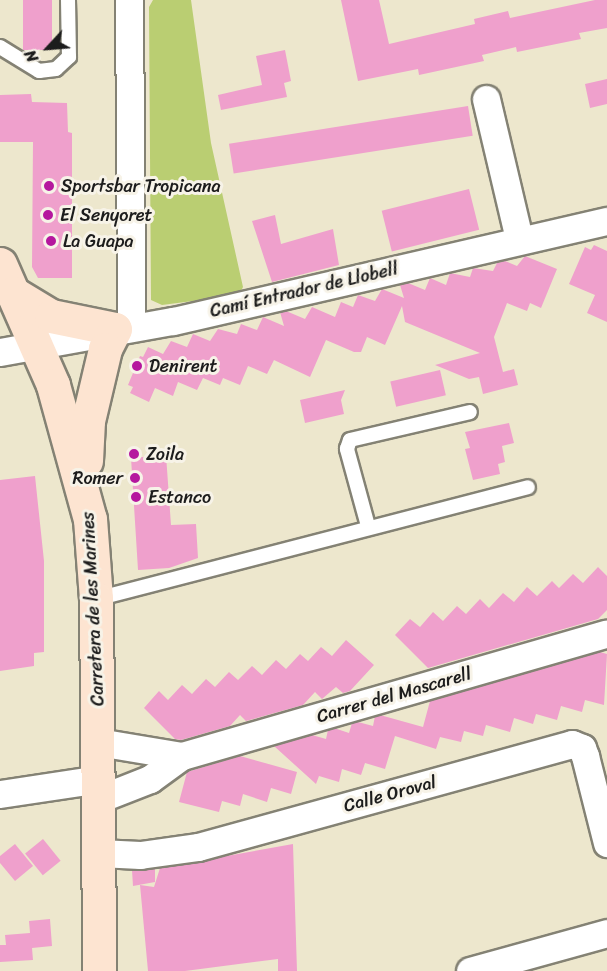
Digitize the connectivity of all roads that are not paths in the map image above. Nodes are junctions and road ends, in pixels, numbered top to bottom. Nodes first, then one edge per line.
1 (68, 0) edge
2 (129, 0) edge
3 (0, 47) edge
4 (486, 99) dead end
5 (607, 221) edge
6 (519, 239) junction
7 (6, 278) edge
8 (123, 328) junction
9 (37, 346) junction
10 (0, 352) edge
11 (470, 412) dead end
12 (528, 487) dead end
13 (85, 491) junction
14 (368, 526) junction
15 (96, 599) junction
16 (607, 633) edge
17 (98, 742) junction
18 (182, 756) junction
19 (99, 789) junction
20 (0, 794) edge
21 (607, 843) edge
22 (99, 853) junction
23 (607, 933) edge
24 (99, 971) edge
25 (470, 971) edge

1 - 3 lane
2 - 8 street
4 - 6 street
5 - 6 street, Camí Entrador de Llobell
6 - 8 street, Camí Entrador de Llobell
7 - 8 main road
7 - 9 main road, Carretera de les Marines
8 - 9 street, Camí Entrador de Llobell
8 - 13 main road
9 - 10 street, Camí Entrador de Llobell
9 - 13 main road, Carretera de les Marines
11 - 14 lane
12 - 14 lane
13 - 15 main road, Carretera de les Marines
14 - 15 lane
15 - 17 main road, Carretera de les Marines
16 - 18 street, Carrer del Mascarell
17 - 18 street, Carrer del Mascarell
17 - 19 main road, Carretera de les Marines
18 - 19 street, Carrer del Mascarell
19 - 20 street, Carrer del Mascarell
19 - 22 main road, Carretera de les Marines
21 - 22 street, Calle Oroval
22 - 24 main road, Carretera de les Marines
23 - 25 street

